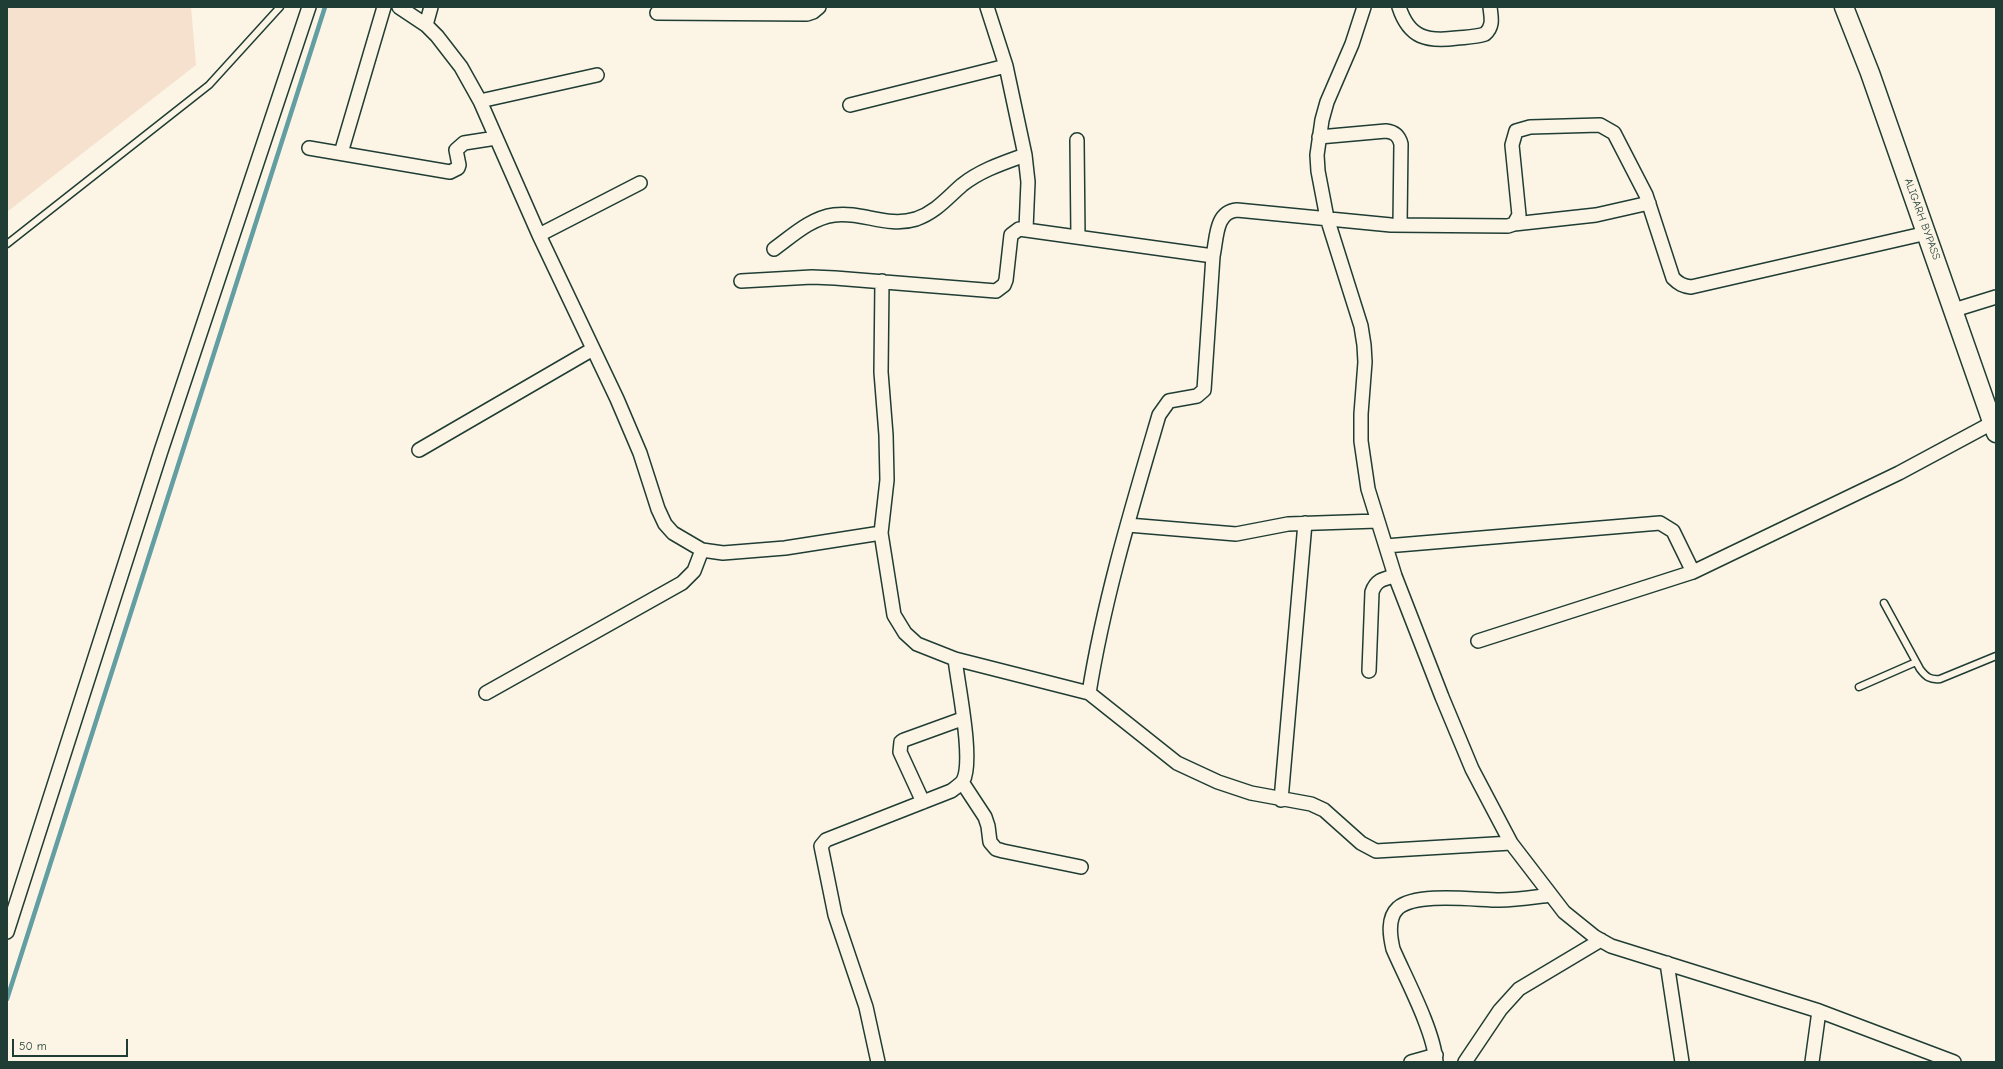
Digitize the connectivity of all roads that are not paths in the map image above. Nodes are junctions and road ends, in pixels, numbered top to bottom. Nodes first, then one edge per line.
1 (280, 7) edge
2 (309, 7) edge
3 (384, 7) edge
4 (399, 7) edge
5 (431, 7) edge
6 (819, 7) edge
7 (987, 7) edge
8 (1364, 7) edge
9 (1399, 7) edge
10 (1490, 7) edge
11 (1844, 7) edge
12 (657, 13) dead end
13 (426, 25) junction
14 (1006, 66) junction
15 (597, 75) dead end
16 (480, 101) junction
17 (850, 105) dead end
18 (1319, 137) junction
19 (496, 138) junction
20 (1077, 140) dead end
21 (309, 148) dead end
22 (341, 153) junction
23 (1025, 155) junction
24 (640, 183) dead end
25 (1649, 203) junction
26 (1327, 218) junction
27 (1514, 224) junction
28 (1400, 225) junction
29 (1026, 229) junction
30 (1927, 233) junction
31 (539, 235) junction
32 (1078, 237) junction
33 (7, 244) edge
34 (774, 249) dead end
35 (1213, 256) junction
36 (741, 281) dead end
37 (882, 281) junction
38 (1996, 297) edge
39 (1954, 310) junction
40 (593, 349) junction
41 (1994, 428) edge
42 (419, 450) dead end
43 (1377, 521) junction
44 (1305, 523) junction
45 (1128, 525) junction
46 (881, 533) junction
47 (1386, 546) junction
48 (702, 550) junction
49 (1693, 572) junction
50 (1395, 576) junction
51 (1884, 603) dead end
52 (1478, 642) dead end
53 (1996, 656) edge
54 (954, 659) junction
55 (1916, 662) junction
56 (1369, 672) dead end
57 (1860, 687) dead end
58 (486, 693) dead end
59 (1089, 694) junction
60 (962, 719) junction
61 (962, 782) junction
62 (1281, 800) junction
63 (923, 802) junction
64 (1511, 843) junction
65 (1081, 867) dead end
66 (1551, 895) junction
67 (9, 918) edge
68 (7, 932) edge
69 (1601, 940) junction
70 (1667, 963) junction
71 (1819, 1011) junction
72 (1436, 1058) edge
73 (878, 1062) edge
74 (1412, 1062) edge
75 (1465, 1062) edge
76 (1682, 1062) edge
77 (1812, 1062) edge
78 (1954, 1062) edge

1 - 33 lane
2 - 67 street
3 - 22 street
4 - 13 street
5 - 13 street
6 - 12 street
7 - 14 street
8 - 18 street
9 - 10 street
11 - 30 main road, ALIGARH BYPASS
13 - 16 street
14 - 17 street
14 - 23 street
15 - 16 street
16 - 19 street
18 - 26 street
18 - 28 street
19 - 22 street
19 - 31 street
20 - 32 street
21 - 22 street
23 - 29 street
23 - 34 street
24 - 31 street
25 - 27 street
25 - 27 street
25 - 30 street
26 - 28 street
26 - 35 street
26 - 43 street
27 - 28 street
29 - 32 street
29 - 37 street
30 - 39 main road, ALIGARH BYPASS
31 - 40 street
32 - 35 street
35 - 45 street
36 - 37 street
37 - 46 street
38 - 39 street
39 - 41 main road, ALIGARH BYPASS
40 - 42 street
40 - 48 street
41 - 49 street
43 - 44 street
43 - 47 street
44 - 45 street
44 - 62 street
45 - 59 street
46 - 48 street
46 - 54 street
47 - 49 street
47 - 50 street
48 - 58 street
49 - 52 street
50 - 56 street
50 - 64 street
51 - 55 lane
53 - 55 lane
54 - 59 street
54 - 60 street
55 - 57 lane
59 - 62 street
60 - 61 street
60 - 63 street
61 - 63 street
61 - 65 street
62 - 64 street
63 - 73 street
64 - 66 street
66 - 69 street
66 - 72 street
67 - 68 street
69 - 70 street
69 - 75 street
70 - 71 street
70 - 76 street
71 - 77 street
71 - 78 street
72 - 74 street

